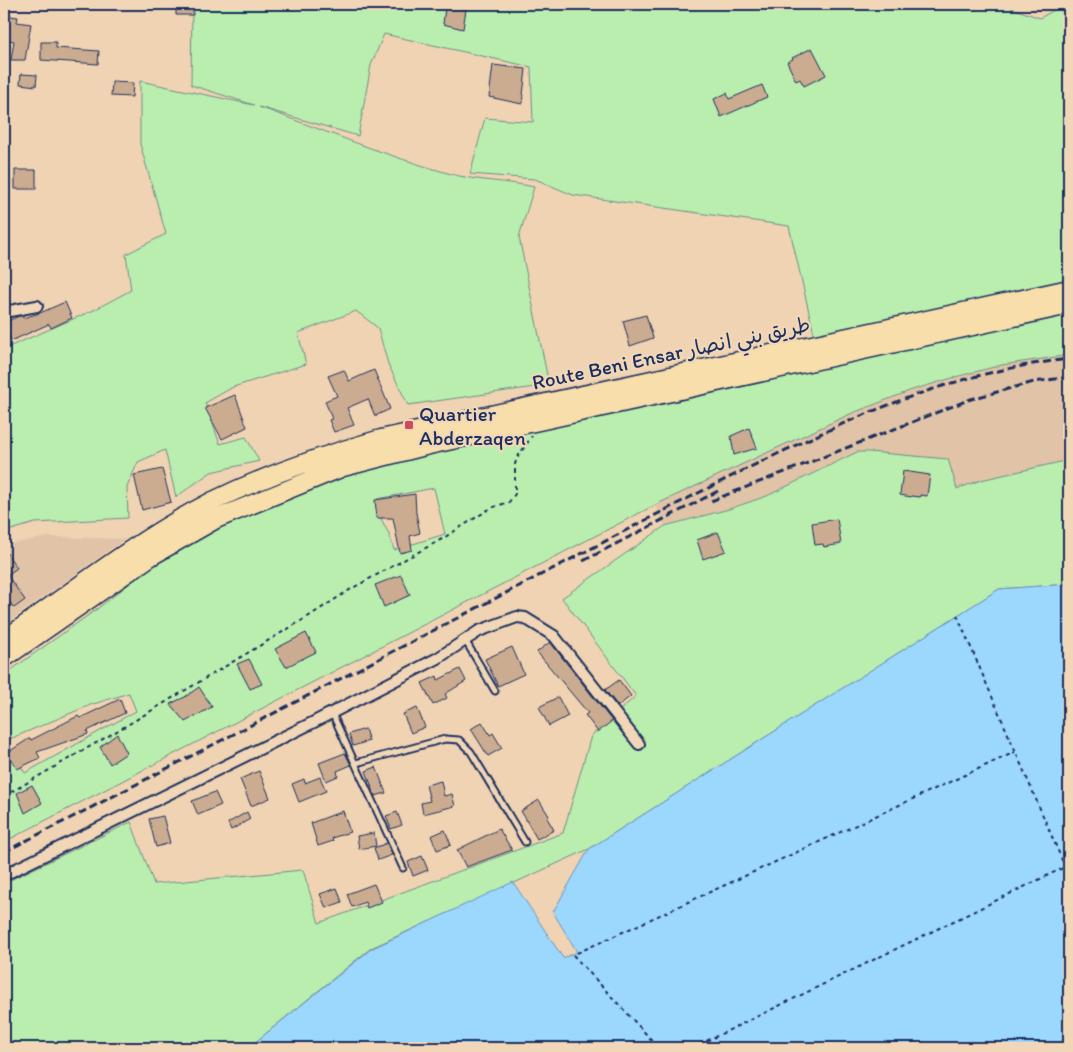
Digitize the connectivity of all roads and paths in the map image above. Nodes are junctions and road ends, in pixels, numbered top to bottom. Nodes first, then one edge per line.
1 (1069, 289) edge
2 (1069, 304) edge
3 (37, 306) dead end
4 (4, 312) edge
5 (545, 420) junction
6 (957, 615) dead end
7 (4, 640) edge
8 (465, 640) junction
9 (4, 658) edge
10 (495, 691) dead end
11 (332, 713) junction
12 (639, 744) dead end
13 (1014, 752) junction
14 (356, 763) junction
15 (4, 796) edge
16 (524, 842) dead end
17 (1065, 867) junction
18 (1069, 867) edge
19 (403, 868) dead end
20 (4, 875) edge
21 (577, 953) dead end
22 (573, 955) dead end
23 (658, 1048) edge
24 (692, 1048) edge

1 - 7 highway, Route Beni Ensar طريق بني انصار
2 - 5 highway, Route Beni Ensar طريق بني انصار
3 - 4 street
5 - 9 highway, Route Beni Ensar طريق بني انصار
5 - 15 path
6 - 13 path
8 - 10 lane
8 - 11 street
8 - 12 street
11 - 14 lane
11 - 20 street
13 - 17 path
13 - 21 path
14 - 16 lane
14 - 19 lane
17 - 18 path
17 - 24 path
22 - 23 path

